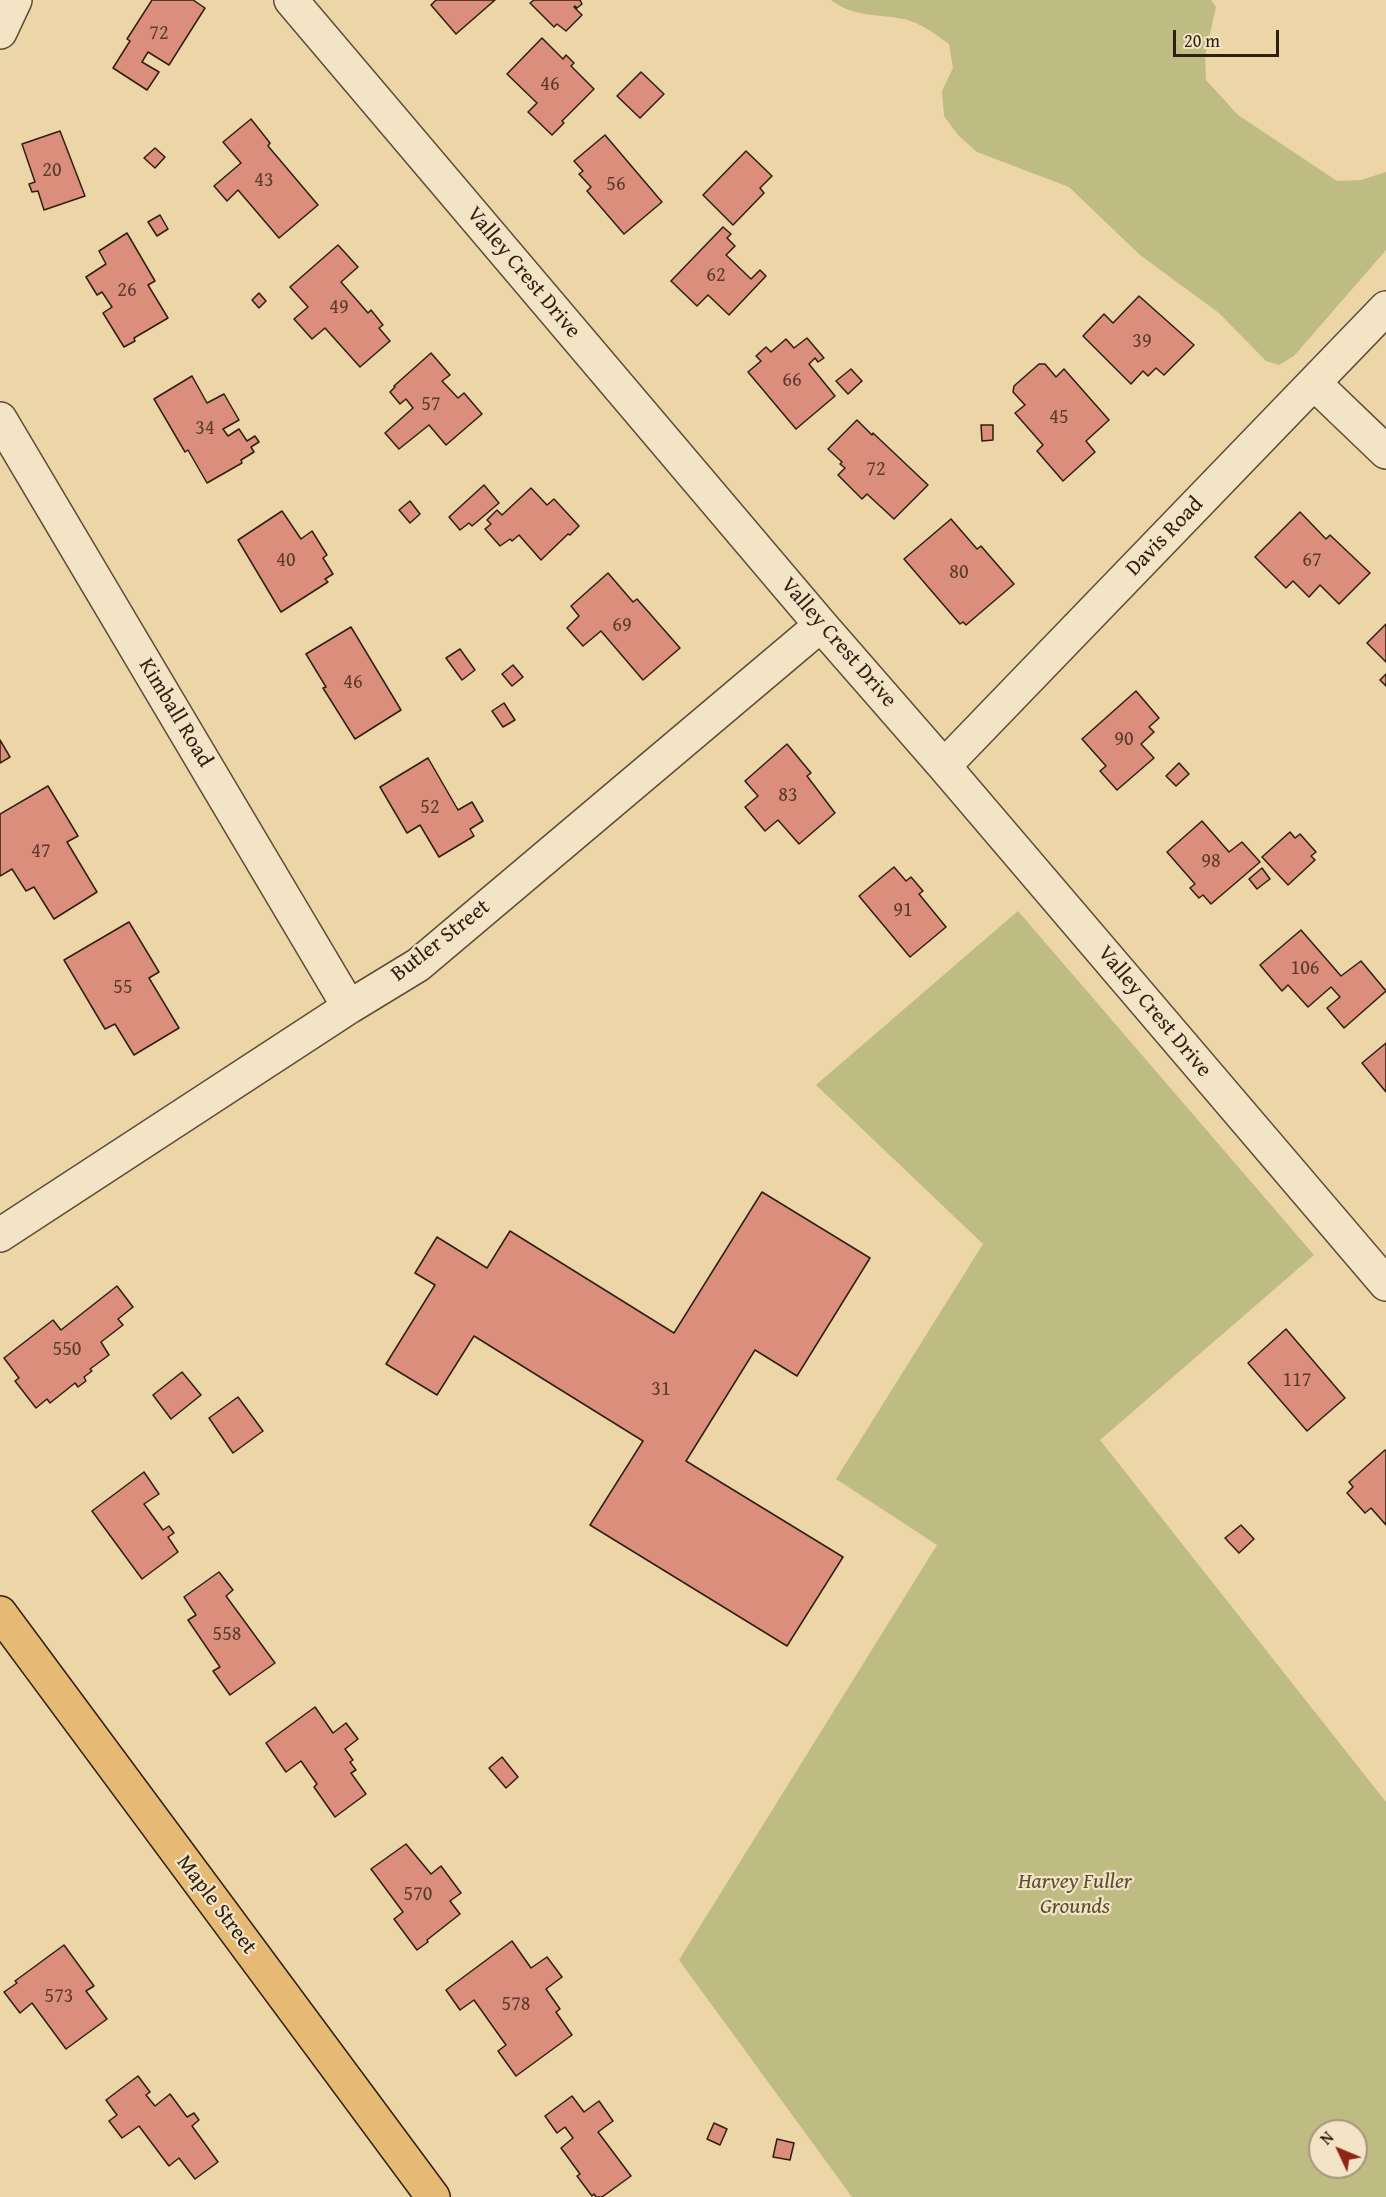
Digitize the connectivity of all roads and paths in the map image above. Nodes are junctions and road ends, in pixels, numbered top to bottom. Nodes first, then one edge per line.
1 (15, 0) edge
2 (291, 0) edge
3 (0, 32) edge
4 (1386, 308) edge
5 (1314, 383) junction
6 (0, 419) edge
7 (1386, 452) edge
8 (821, 625) junction
9 (944, 766) junction
10 (349, 1007) junction
11 (0, 1235) edge
12 (1386, 1284) edge
13 (0, 1613) edge
14 (433, 2197) edge

1 - 3 street
2 - 8 street, Valley Crest Drive
4 - 5 street, Davis Road
5 - 7 street
5 - 9 street, Davis Road
6 - 10 street, Kimball Road
8 - 9 street, Valley Crest Drive
8 - 10 street, Butler Street
9 - 12 street, Valley Crest Drive
10 - 11 street, Butler Street
13 - 14 main road, Maple Street

